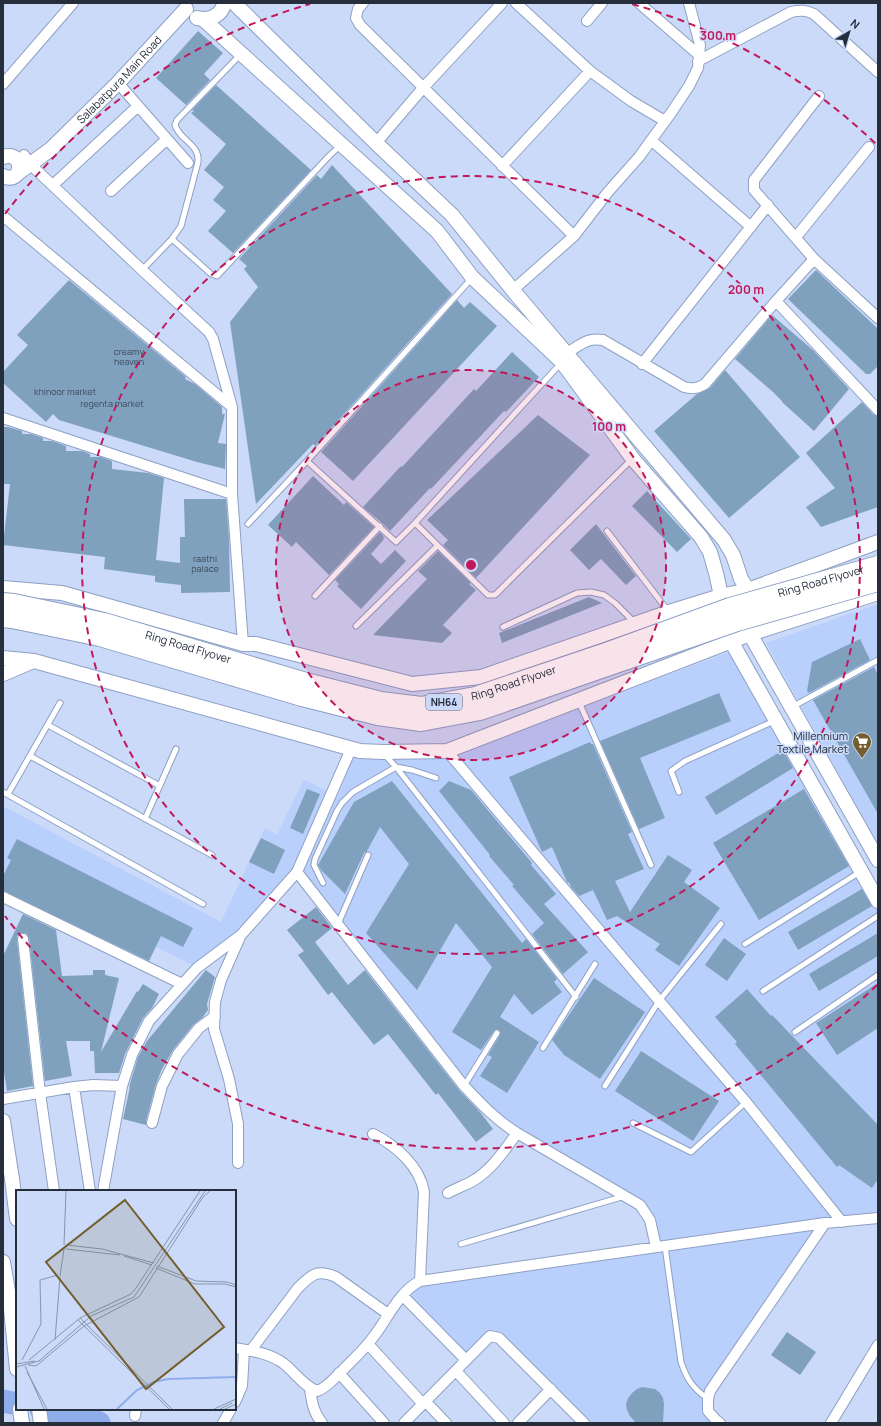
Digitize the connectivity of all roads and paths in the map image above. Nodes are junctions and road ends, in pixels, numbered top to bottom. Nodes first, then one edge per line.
1 (73, 3) edge
2 (224, 3) edge
3 (234, 3) edge
4 (364, 3) edge
5 (502, 3) edge
6 (516, 3) edge
7 (602, 3) edge
8 (639, 3) edge
9 (689, 3) edge
10 (186, 6) edge
11 (203, 19) junction
12 (587, 21) dead end
13 (241, 54) junction
14 (699, 58) junction
15 (877, 68) edge
16 (590, 72) junction
17 (118, 83) junction
18 (3, 84) edge
19 (423, 88) junction
20 (819, 96) dead end
21 (138, 106) junction
22 (665, 121) junction
23 (167, 139) junction
24 (651, 140) junction
25 (376, 143) junction
26 (341, 145) junction
27 (869, 147) dead end
28 (13, 158) edge
29 (188, 163) dead end
30 (502, 166) junction
31 (9, 178) edge
32 (53, 185) junction
33 (111, 191) dead end
34 (768, 205) junction
35 (3, 216) edge
36 (751, 227) junction
37 (574, 236) junction
38 (796, 237) junction
39 (172, 239) junction
40 (814, 259) junction
41 (142, 270) junction
42 (472, 277) junction
43 (513, 290) junction
44 (776, 301) junction
45 (876, 312) edge
46 (564, 358) junction
47 (642, 364) junction
48 (232, 407) junction
49 (877, 407) edge
50 (3, 418) edge
51 (632, 459) junction
52 (307, 461) junction
53 (232, 494) junction
54 (415, 523) junction
55 (248, 524) dead end
56 (380, 526) junction
57 (607, 531) dead end
58 (878, 542) edge
59 (437, 546) junction
60 (878, 565) edge
61 (878, 582) edge
62 (3, 588) edge
63 (748, 590) junction
64 (878, 593) edge
65 (315, 596) dead end
66 (721, 596) junction
67 (3, 602) edge
68 (669, 612) junction
69 (3, 618) edge
70 (635, 624) junction
71 (356, 626) dead end
72 (503, 627) dead end
73 (750, 634) junction
74 (731, 641) junction
75 (243, 644) junction
76 (3, 658) edge
77 (878, 660) edge
78 (34, 661) junction
79 (3, 674) edge
80 (578, 701) junction
81 (60, 703) dead end
82 (792, 707) junction
83 (776, 720) junction
84 (48, 725) junction
85 (176, 749) dead end
86 (351, 749) junction
87 (447, 751) junction
88 (383, 752) junction
89 (30, 756) junction
90 (396, 767) junction
91 (436, 778) dead end
92 (160, 786) junction
93 (679, 792) dead end
94 (6, 793) edge
95 (146, 819) junction
96 (212, 855) dead end
97 (368, 855) dead end
98 (878, 860) edge
99 (651, 865) dead end
100 (861, 871) junction
101 (296, 872) junction
102 (323, 883) dead end
103 (3, 897) edge
104 (878, 901) edge
105 (203, 904) dead end
106 (878, 916) edge
107 (338, 924) junction
108 (721, 924) dead end
109 (241, 935) junction
110 (23, 939) dead end
111 (745, 944) dead end
112 (595, 964) dead end
113 (878, 975) edge
114 (182, 984) junction
115 (763, 991) dead end
116 (576, 997) junction
117 (660, 1001) junction
118 (215, 1016) junction
119 (795, 1032) dead end
120 (497, 1033) dead end
121 (543, 1048) dead end
122 (122, 1086) junction
123 (464, 1086) junction
124 (605, 1086) dead end
125 (74, 1087) junction
126 (40, 1093) junction
127 (3, 1099) edge
128 (746, 1102) junction
129 (3, 1120) edge
130 (152, 1123) dead end
131 (633, 1123) dead end
132 (517, 1133) junction
133 (373, 1134) dead end
134 (238, 1163) dead end
135 (54, 1190) edge
136 (90, 1190) edge
137 (103, 1190) edge
138 (448, 1192) dead end
139 (626, 1196) junction
140 (16, 1211) edge
141 (878, 1218) edge
142 (842, 1222) junction
143 (825, 1223) junction
144 (461, 1244) dead end
145 (660, 1246) junction
146 (3, 1262) edge
147 (420, 1281) junction
148 (403, 1296) junction
149 (388, 1314) junction
150 (7, 1315) edge
151 (368, 1344) junction
152 (878, 1345) edge
153 (244, 1349) edge
154 (16, 1358) edge
155 (466, 1360) junction
156 (456, 1370) junction
157 (339, 1373) junction
158 (310, 1388) junction
159 (551, 1389) junction
160 (708, 1399) junction
161 (236, 1400) edge
162 (424, 1402) junction
163 (20, 1410) edge
164 (39, 1410) edge
165 (230, 1410) edge
166 (22, 1423) edge
167 (41, 1423) edge
168 (223, 1423) edge
169 (322, 1423) edge
170 (384, 1423) edge
171 (404, 1423) edge
172 (446, 1423) edge
173 (504, 1423) edge
174 (518, 1423) edge
175 (584, 1423) edge
176 (720, 1423) edge
177 (831, 1423) edge

1 - 18 street
2 - 11 street
3 - 25 street
4 - 19 street
5 - 19 street
6 - 16 street
7 - 12 street
8 - 14 street
9 - 14 street
10 - 11 street
10 - 17 street, Salabatpura Main Road
11 - 13 street
13 - 26 street
13 - 39 lane
14 - 15 street
14 - 22 street
16 - 22 street
16 - 30 street
17 - 21 street
17 - 28 street, Salabatpura Main Road
19 - 25 street
19 - 30 street
20 - 34 street
21 - 23 street
21 - 32 street
22 - 24 street
23 - 29 street
23 - 33 street
24 - 36 street
24 - 37 street
25 - 43 street
26 - 39 lane
26 - 42 street
27 - 38 street
28 - 31 street
28 - 32 street
30 - 37 street
32 - 41 street
34 - 36 street
34 - 38 street
35 - 48 street
36 - 47 street
37 - 43 street
38 - 40 street
39 - 41 lane
40 - 44 street
40 - 45 street
41 - 48 street
42 - 46 street
42 - 52 lane
43 - 46 street
44 - 47 street
44 - 49 street
46 - 47 street
46 - 51 street
46 - 54 lane
46 - 63 street
48 - 53 street
50 - 53 street
51 - 59 lane
51 - 66 street
52 - 55 lane
52 - 56 lane
53 - 75 street
54 - 56 lane
54 - 59 lane
56 - 65 lane
57 - 68 lane
58 - 63 street
59 - 71 lane
60 - 67 highway, Ring Road Flyover / NH64, bridge
61 - 69 highway, Ring Road Flyover / NH64, bridge
62 - 75 street
63 - 66 street
63 - 73 street
64 - 73 street
66 - 68 street
66 - 74 street
68 - 70 street
70 - 72 lane
70 - 75 street
73 - 74 street
73 - 82 street
74 - 80 street
74 - 83 street
76 - 78 street
77 - 82 lane
78 - 79 street
78 - 86 street
80 - 87 street
80 - 99 lane
81 - 84 lane
82 - 98 street
83 - 93 lane
83 - 100 street
84 - 89 lane
84 - 92 lane
85 - 92 lane
86 - 88 street
86 - 101 street
87 - 88 street
87 - 117 street
88 - 90 lane
89 - 94 lane
89 - 95 lane
90 - 91 lane
90 - 102 lane
90 - 116 lane
92 - 95 lane
94 - 105 lane
95 - 96 lane
97 - 107 lane
100 - 104 street
100 - 111 lane
101 - 107 street
101 - 109 street
103 - 114 street
106 - 115 lane
107 - 123 street
108 - 117 lane
109 - 114 street
109 - 118 street
110 - 126 street
112 - 116 lane
113 - 119 lane
114 - 122 street
116 - 121 lane
117 - 124 lane
117 - 128 street
118 - 130 street
118 - 134 street
120 - 123 lane
122 - 125 street
122 - 137 street
123 - 132 street
125 - 126 street
125 - 136 street
126 - 127 street
126 - 135 street
128 - 131 lane
128 - 142 street
129 - 140 street
132 - 138 street
132 - 139 street
133 - 147 street
139 - 144 lane
139 - 145 street
141 - 142 street
142 - 143 street
143 - 145 street
143 - 160 street
145 - 147 street
145 - 160 lane
146 - 150 street
147 - 148 street
148 - 149 street
148 - 155 street
149 - 151 street
149 - 153 street
150 - 154 street
151 - 157 street
151 - 162 street
152 - 177 street
153 - 158 street
153 - 161 street
155 - 156 street
155 - 159 street
156 - 162 street
156 - 173 street
157 - 158 street
157 - 170 street
158 - 169 street
159 - 174 street
159 - 175 street
160 - 176 street
162 - 171 street
162 - 172 street
163 - 166 street
164 - 167 street
165 - 168 street

